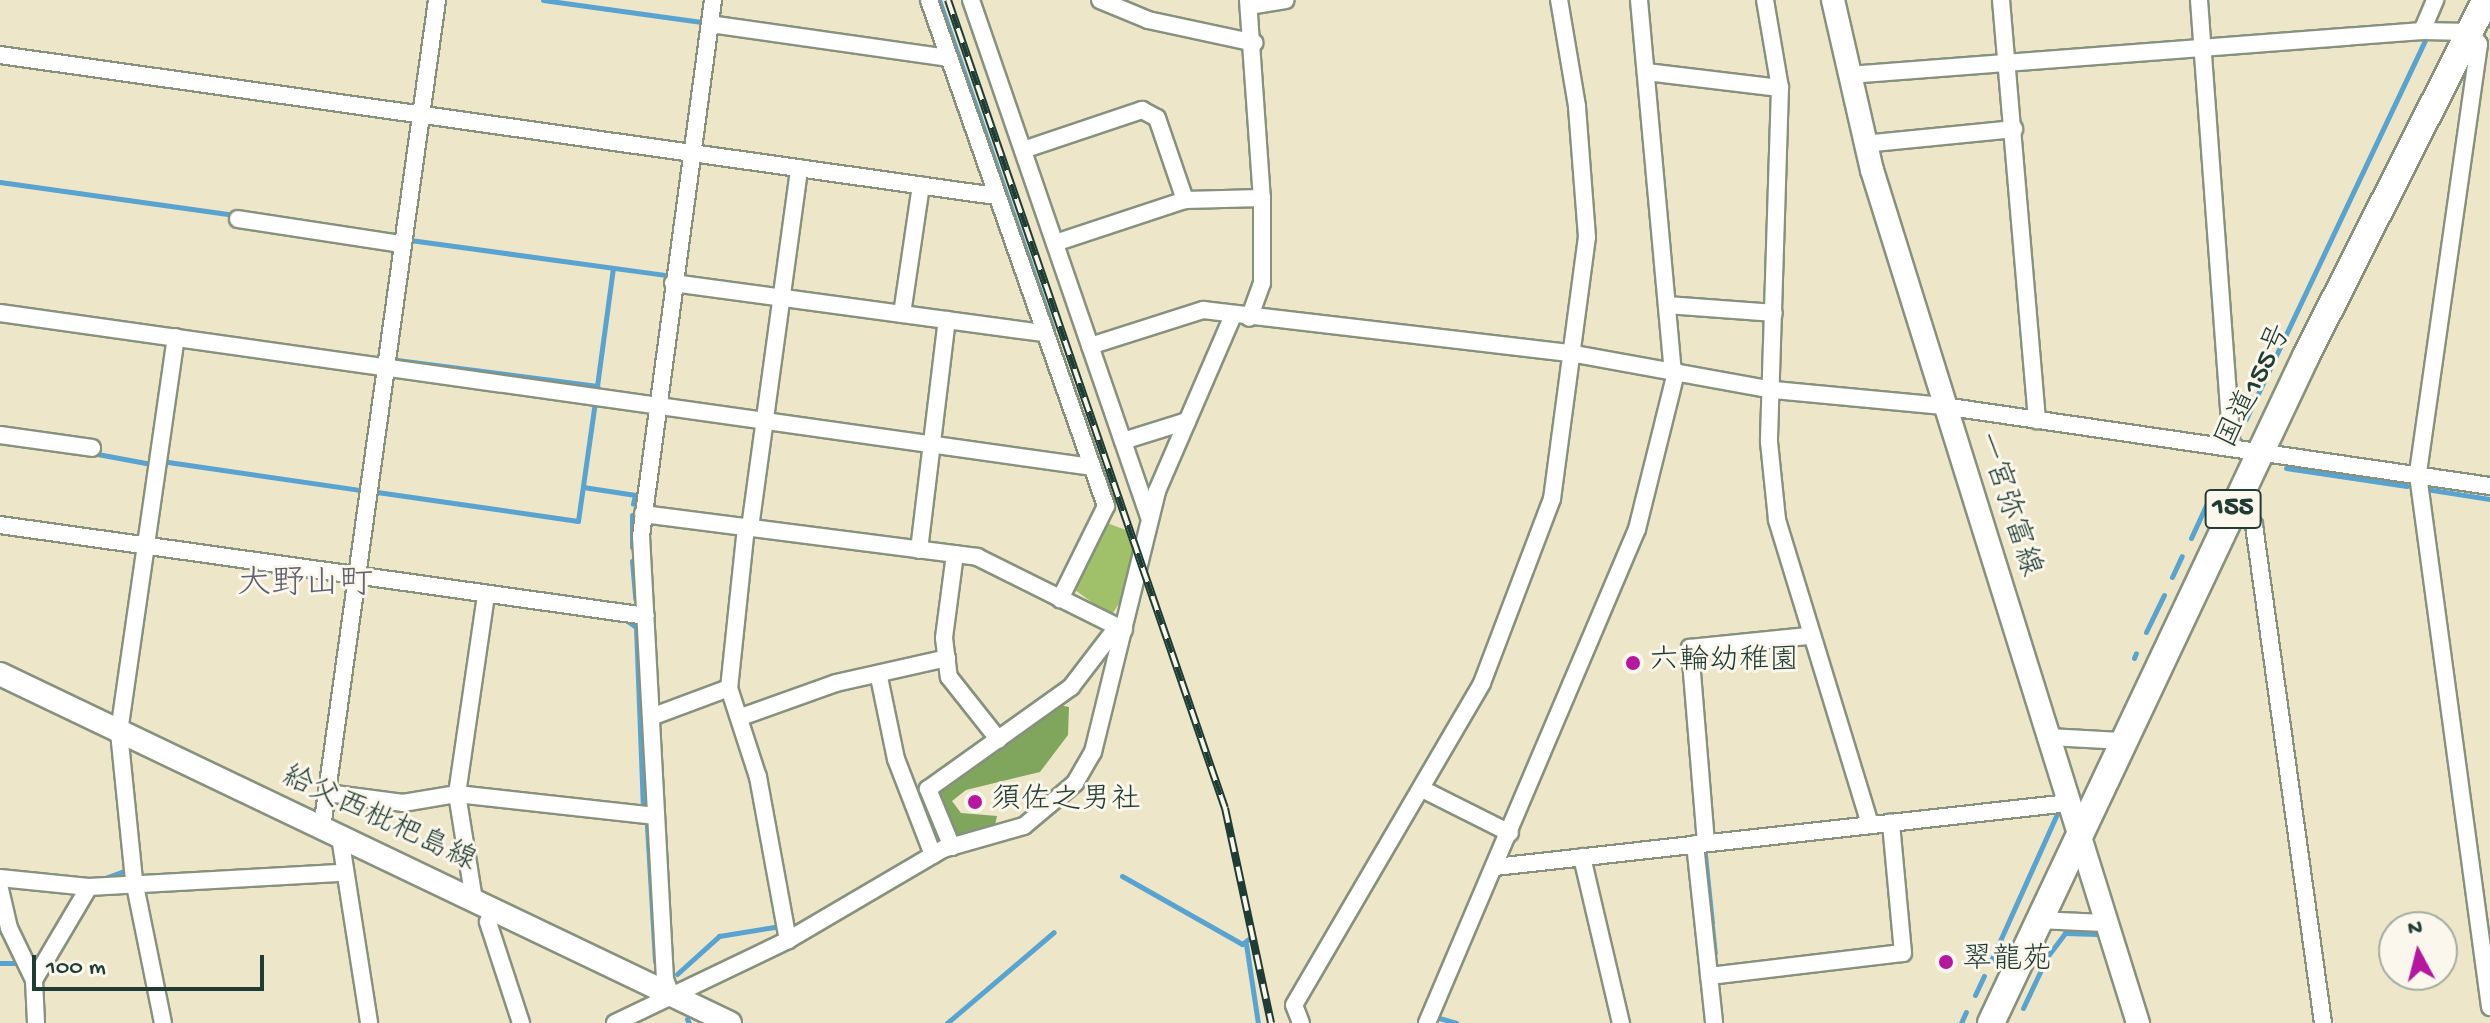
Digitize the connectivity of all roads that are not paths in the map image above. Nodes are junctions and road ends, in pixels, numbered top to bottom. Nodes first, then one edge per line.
1 (437, 0) edge
2 (713, 0) edge
3 (929, 0) edge
4 (971, 0) edge
5 (1100, 0) edge
6 (1286, 0) edge
7 (1559, 0) edge
8 (1639, 0) edge
9 (1765, 0) edge
10 (1833, 0) edge
11 (2001, 0) edge
12 (2199, 0) edge
13 (2435, 0) edge
14 (2486, 0) edge
15 (1255, 3) edge
16 (710, 24) junction
17 (2422, 31) junction
18 (2474, 37) junction
19 (1255, 43) junction
20 (2203, 48) junction
21 (0, 55) edge
22 (949, 58) junction
23 (2008, 63) junction
24 (1646, 72) junction
25 (1849, 75) junction
26 (1780, 88) junction
27 (420, 115) junction
28 (2014, 129) junction
29 (1864, 144) junction
30 (1023, 150) junction
31 (692, 153) junction
32 (799, 168) junction
33 (921, 185) junction
34 (996, 196) junction
35 (1262, 198) junction
36 (1185, 200) junction
37 (238, 219) dead end
38 (1055, 243) junction
39 (402, 244) junction
40 (673, 283) junction
41 (781, 298) junction
42 (1668, 305) junction
43 (0, 313) edge
44 (1774, 313) junction
45 (902, 314) junction
46 (1241, 316) junction
47 (947, 320) junction
48 (1044, 333) junction
49 (176, 337) junction
50 (1090, 346) junction
51 (1575, 354) junction
52 (386, 367) junction
53 (1674, 372) junction
54 (1774, 390) junction
55 (656, 404) junction
56 (1943, 406) junction
57 (765, 420) junction
58 (2037, 420) junction
59 (1187, 421) junction
60 (0, 435) edge
61 (1123, 441) junction
62 (931, 444) junction
63 (92, 448) dead end
64 (2232, 448) junction
65 (2260, 452) junction
66 (1091, 467) junction
67 (2418, 475) junction
68 (2490, 486) edge
69 (2236, 501) junction
70 (643, 514) junction
71 (1149, 517) junction
72 (0, 525) edge
73 (748, 527) junction
74 (147, 544) junction
75 (919, 550) junction
76 (955, 554) junction
77 (356, 576) junction
78 (486, 594) junction
79 (1060, 599) junction
80 (646, 616) junction
81 (1120, 629) junction
82 (1809, 636) junction
83 (947, 658) junction
84 (0, 674) edge
85 (879, 677) junction
86 (729, 688) junction
87 (651, 717) junction
88 (741, 717) junction
89 (119, 732) junction
90 (2048, 737) junction
91 (999, 740) junction
92 (2121, 741) junction
93 (1424, 790) junction
94 (327, 793) junction
95 (457, 794) junction
96 (2069, 803) junction
97 (656, 816) junction
98 (1891, 823) junction
99 (1870, 825) junction
100 (331, 832) junction
101 (1510, 833) junction
102 (2080, 837) junction
103 (1700, 844) junction
104 (952, 847) junction
105 (933, 855) junction
106 (1582, 857) junction
107 (1495, 867) junction
108 (343, 873) junction
109 (0, 878) edge
110 (134, 880) junction
111 (89, 887) junction
112 (0, 889) edge
113 (484, 905) junction
114 (2040, 920) junction
115 (2107, 923) junction
116 (788, 940) junction
117 (0, 951) edge
118 (18, 951) junction
119 (1709, 976) junction
120 (34, 980) junction
121 (671, 996) junction
122 (2490, 1007) edge
123 (36, 1023) edge
124 (163, 1023) edge
125 (369, 1023) edge
126 (521, 1023) edge
127 (615, 1023) edge
128 (730, 1023) edge
129 (1301, 1023) edge
130 (1427, 1023) edge
131 (1621, 1023) edge
132 (1714, 1023) edge
133 (1991, 1023) edge
134 (2138, 1023) edge
135 (2323, 1023) edge

1 - 27 street
2 - 16 street
3 - 22 street
4 - 30 street
5 - 19 street
6 - 15 street
7 - 51 street
8 - 24 street
9 - 26 street
10 - 25 main road, 一宮弥富線
11 - 23 street
12 - 20 street
13 - 17 street
14 - 18 highway, 国道155号 / 155
15 - 19 street
16 - 22 street
16 - 31 street
17 - 18 street
17 - 20 street
18 - 65 highway, 国道155号 / 155
18 - 67 street
19 - 35 street
20 - 23 street
20 - 64 street
21 - 27 street
22 - 34 street
23 - 25 street
23 - 28 street
24 - 26 street
24 - 42 street
25 - 29 main road, 一宮弥富線
26 - 44 street
27 - 31 street
27 - 39 street
28 - 29 street
28 - 58 street
29 - 56 main road, 一宮弥富線
30 - 36 street
30 - 38 street
31 - 32 street
31 - 40 street
32 - 33 street
32 - 41 street
33 - 34 street
33 - 45 street
34 - 48 street
35 - 36 street
35 - 46 street
36 - 38 street
37 - 39 street
38 - 50 street
39 - 52 street
40 - 41 street
40 - 55 street
41 - 45 street
41 - 57 street
42 - 44 street
42 - 53 street
43 - 49 street
44 - 54 street
45 - 47 street
46 - 50 street
46 - 51 street
46 - 59 street
47 - 48 street
47 - 62 street
48 - 66 street
49 - 52 street
49 - 74 street
50 - 61 street
51 - 53 street
51 - 93 street
52 - 55 street
52 - 77 street
53 - 54 street
53 - 101 street
54 - 56 street
54 - 82 street
55 - 57 street
55 - 70 street
56 - 58 street
56 - 90 main road, 一宮弥富線
57 - 62 street
57 - 73 street
58 - 64 street
59 - 61 street
59 - 71 street
60 - 63 street
61 - 71 street
62 - 66 street
62 - 75 street
64 - 65 street
65 - 67 street
65 - 69 highway, 国道155号 / 155
66 - 79 street
67 - 68 street
67 - 122 street
69 - 92 highway, 国道155号 / 155
69 - 135 street
70 - 73 street
70 - 80 street
71 - 81 street
72 - 74 street
73 - 75 street
73 - 86 street
74 - 77 street
74 - 89 street
75 - 76 street
76 - 79 street
76 - 83 street
77 - 78 street
77 - 94 street
78 - 80 street
78 - 95 street
79 - 81 street
80 - 87 street
81 - 91 street
81 - 104 street
82 - 99 street
82 - 103 street
83 - 85 street
83 - 91 street
84 - 89 main road, 給父西枇杷島線
85 - 88 street
85 - 105 street
86 - 87 street
86 - 88 street
87 - 97 street
88 - 116 street
89 - 100 main road, 給父西枇杷島線
89 - 110 street
90 - 92 street
90 - 96 main road, 一宮弥富線
91 - 104 street
92 - 102 highway, 国道155号 / 155
93 - 101 street
93 - 129 street
94 - 95 street
94 - 100 street
95 - 97 street
95 - 113 street
96 - 98 street
96 - 102 main road, 一宮弥富線
97 - 121 street
98 - 99 street
98 - 119 street
99 - 103 street
100 - 108 street
100 - 113 main road, 給父西枇杷島線
101 - 107 street
102 - 114 highway, 国道155号 / 155
102 - 115 main road, 一宮弥富線
103 - 106 street
103 - 119 street
104 - 105 street
105 - 116 street
106 - 107 street
106 - 131 street
107 - 130 street
108 - 110 street
108 - 125 street
109 - 111 street
110 - 111 street
110 - 124 street
111 - 120 street
112 - 118 street
113 - 121 main road, 給父西枇杷島線
113 - 126 street
114 - 115 street
114 - 133 highway, 国道155号 / 155
115 - 134 main road, 一宮弥富線
116 - 121 street
117 - 118 street
118 - 120 street
119 - 132 street
120 - 123 street
121 - 127 street
121 - 128 main road, 給父西枇杷島線

